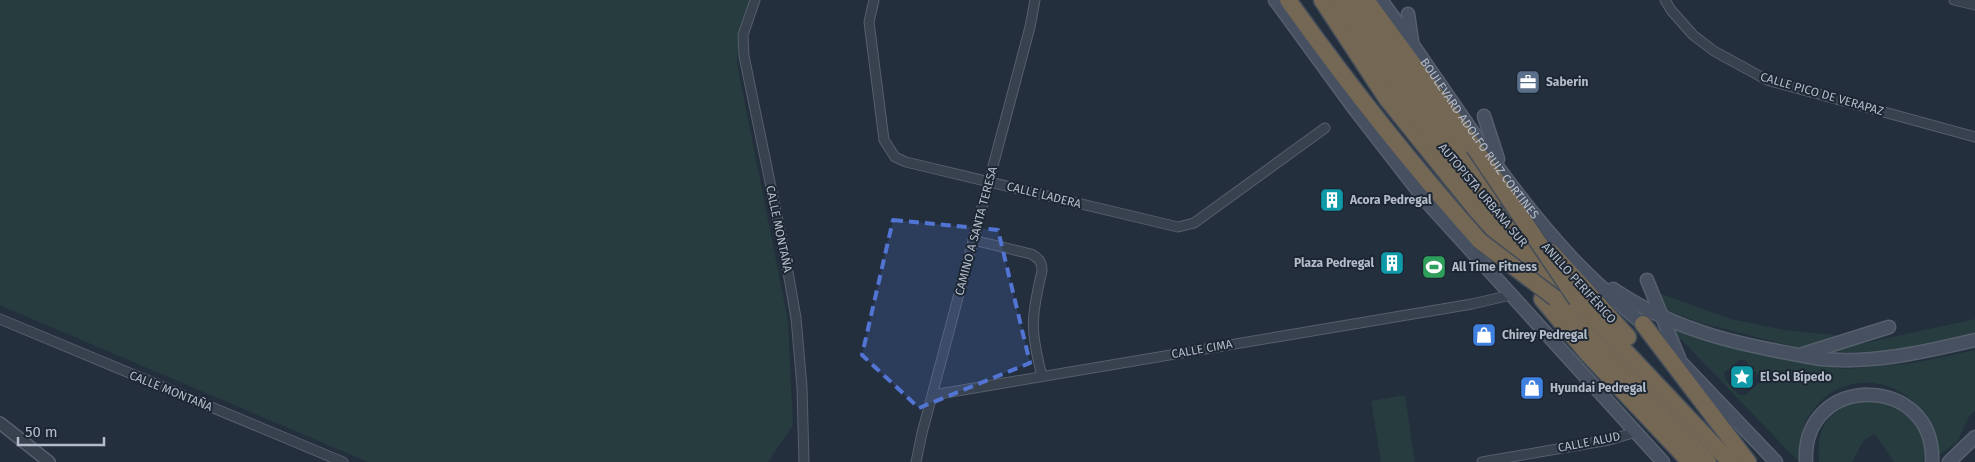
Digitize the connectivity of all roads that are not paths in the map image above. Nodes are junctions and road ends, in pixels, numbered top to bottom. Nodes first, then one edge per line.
1 (755, 0) edge
2 (874, 0) edge
3 (1035, 0) edge
4 (1275, 0) edge
5 (1288, 0) edge
6 (1312, 0) edge
7 (1322, 0) edge
8 (1337, 0) edge
9 (1352, 0) edge
10 (1366, 0) edge
11 (1381, 0) edge
12 (1665, 0) edge
13 (1954, 0) edge
14 (1975, 5) edge
15 (1408, 14) dead end
16 (1413, 43) junction
17 (1484, 116) dead end
18 (1325, 128) dead end
19 (1975, 137) edge
20 (1501, 169) junction
21 (989, 182) junction
22 (973, 240) junction
23 (1572, 258) junction
24 (1647, 280) dead end
25 (1511, 295) junction
26 (1555, 298) junction
27 (1577, 300) junction
28 (1662, 317) junction
29 (0, 319) edge
30 (1643, 324) junction
31 (1889, 327) dead end
32 (1975, 340) edge
33 (1799, 355) junction
34 (1678, 358) junction
35 (1042, 376) junction
36 (933, 394) junction
37 (0, 423) edge
38 (1636, 432) junction
39 (1975, 436) edge
40 (1660, 459) edge
41 (49, 462) edge
42 (343, 462) edge
43 (804, 462) edge
44 (916, 462) edge
45 (1482, 462) edge
46 (1690, 462) edge
47 (1708, 462) edge
48 (1730, 462) edge
49 (1743, 462) edge
50 (1748, 462) edge
51 (1776, 462) edge
52 (1806, 462) edge
53 (1932, 462) edge
54 (1949, 462) edge

1 - 43 street, CALLE MONTAÑA
2 - 21 street, CALLE LADERA
3 - 21 street, CAMINO A SANTA TERESA
4 - 25 main road
5 - 26 highway, bridge
6 - 46 highway
7 - 26 highway, AUTOPISTA URBANA SUR, bridge
8 - 27 highway, AUTOPISTA URBANA SUR, bridge
9 - 49 highway, ANILLO PERIFÉRICO
10 - 27 highway, bridge
11 - 16 main road, BOULEVARD ADOLFO RUIZ CORTINES
12 - 19 street, CALLE PICO DE VERAPAZ
13 - 14 street
15 - 16 main road
16 - 20 main road, BOULEVARD ADOLFO RUIZ CORTINES
17 - 20 main road
18 - 21 street, CALLE LADERA
20 - 23 main road, BOULEVARD ADOLFO RUIZ CORTINES
21 - 22 street, CAMINO A SANTA TERESA
22 - 35 street
22 - 36 street, CAMINO A SANTA TERESA
23 - 28 main road
23 - 30 main road, BOULEVARD ADOLFO RUIZ CORTINES
24 - 28 main road
25 - 35 street, CALLE CIMA
25 - 38 main road
26 - 47 highway, AUTOPISTA URBANA SUR
27 - 48 highway, AUTOPISTA URBANA SUR
28 - 33 main road
28 - 34 main road
29 - 42 street, CALLE MONTAÑA
30 - 34 main road, BOULEVARD ADOLFO RUIZ CORTINES
30 - 50 highway
31 - 33 main road
32 - 33 main road
34 - 51 main road, BOULEVARD ADOLFO RUIZ CORTINES
35 - 36 street, CALLE CIMA
36 - 44 street, CAMINO A SANTA TERESA
37 - 41 street
38 - 40 main road
38 - 45 street, CALLE ALUD
39 - 54 main road
52 - 53 main road

